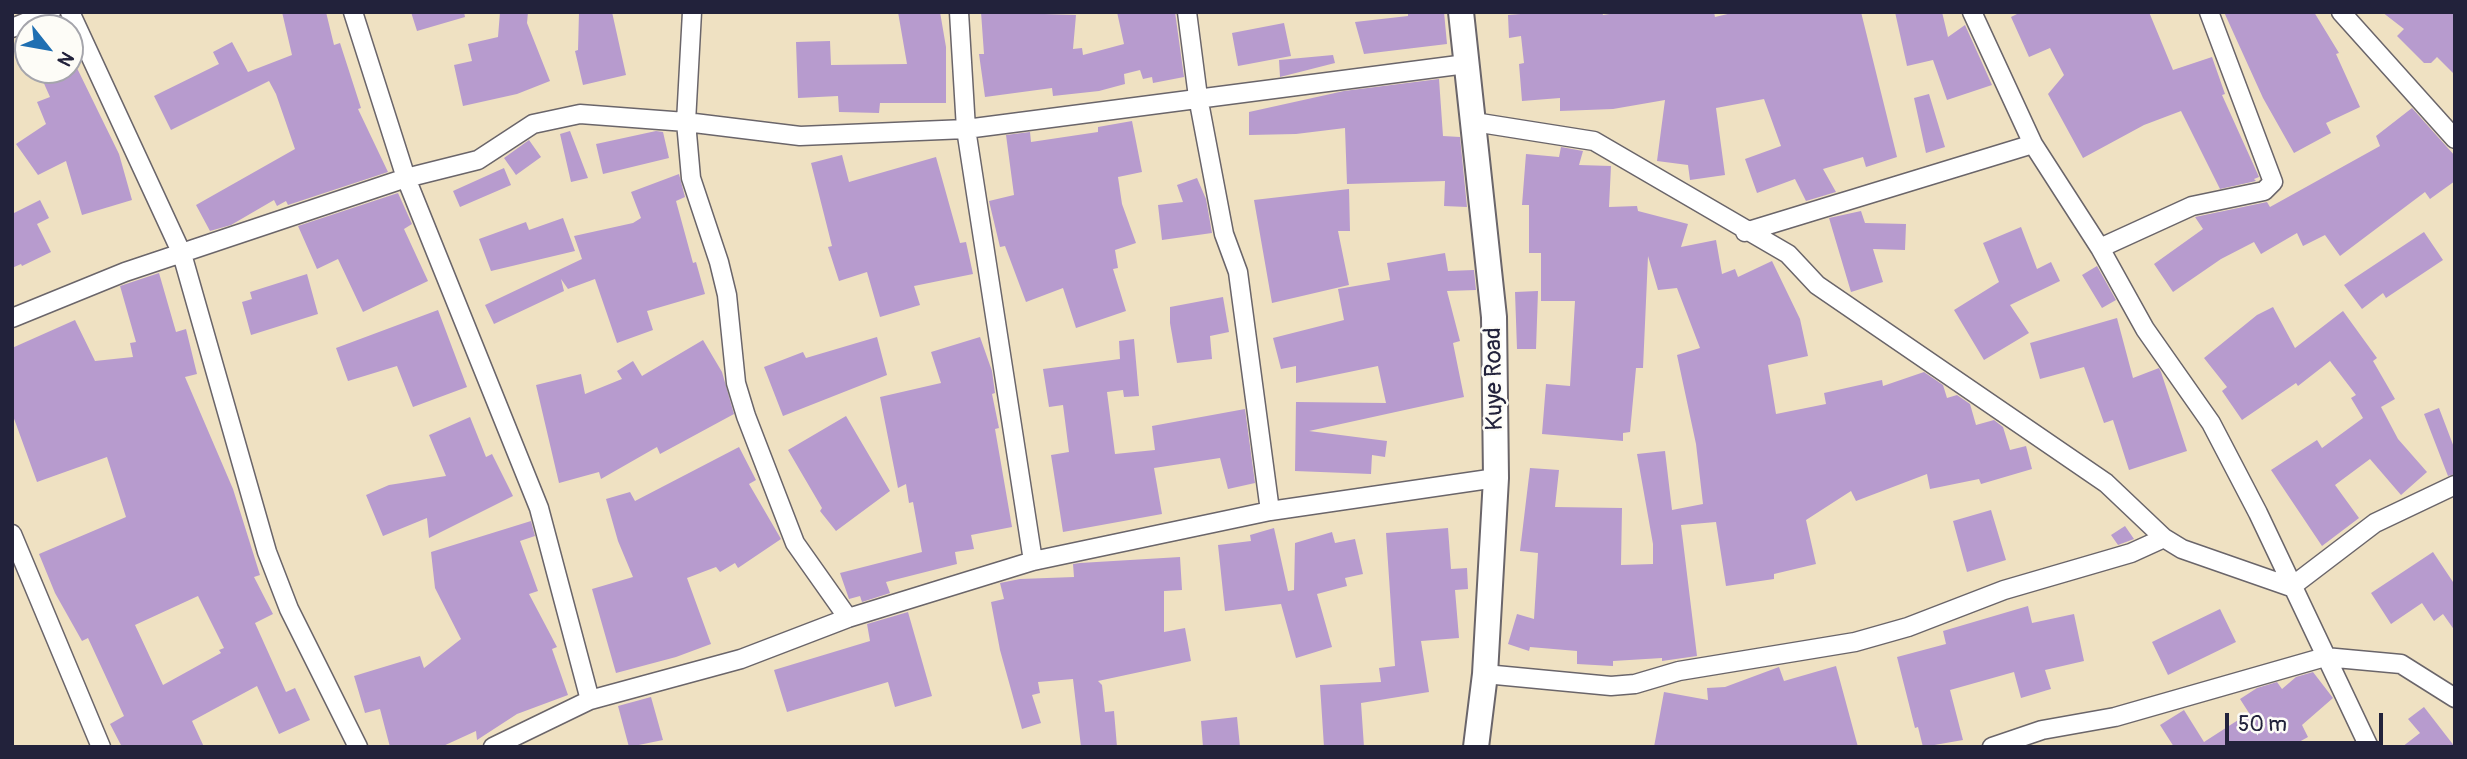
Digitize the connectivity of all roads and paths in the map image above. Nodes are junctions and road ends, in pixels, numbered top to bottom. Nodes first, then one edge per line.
1 (51, 12) edge
2 (70, 12) edge
3 (353, 12) edge
4 (692, 12) edge
5 (959, 12) edge
6 (1187, 12) edge
7 (1471, 12) edge
8 (1972, 12) edge
9 (2208, 12) edge
10 (2341, 12) edge
11 (1461, 13) edge
12 (12, 28) edge
13 (1466, 64) junction
14 (1198, 97) junction
15 (687, 122) junction
16 (1474, 122) junction
17 (966, 129) junction
18 (2455, 139) edge
19 (2033, 144) junction
20 (406, 178) junction
21 (1745, 232) junction
22 (2100, 248) junction
23 (183, 254) junction
24 (12, 318) edge
25 (1496, 478) junction
26 (2455, 485) edge
27 (1270, 511) junction
28 (12, 534) edge
29 (2164, 538) junction
30 (1033, 561) junction
31 (2291, 587) junction
32 (848, 618) junction
33 (2325, 657) junction
34 (1485, 674) junction
35 (2455, 698) edge
36 (590, 700) junction
37 (101, 747) edge
38 (358, 747) edge
39 (493, 747) edge
40 (1476, 747) edge
41 (1992, 747) edge
42 (2369, 747) edge

1 - 12 street
2 - 23 street
3 - 20 street
4 - 15 street
5 - 17 street
6 - 14 street
7 - 11 street
8 - 19 street
9 - 22 street
10 - 18 street
11 - 13 street, Kuye Road
13 - 14 street
13 - 16 street, Kuye Road
14 - 17 street
14 - 27 street
15 - 17 street
15 - 20 street
15 - 32 street
16 - 21 street
16 - 25 street, Kuye Road
17 - 30 street
19 - 21 street
19 - 22 street
20 - 23 street
20 - 36 street
21 - 29 street
22 - 31 street
23 - 24 street
23 - 38 street
25 - 27 street
25 - 34 street, Kuye Road
26 - 31 street
27 - 30 street
28 - 37 street
29 - 31 street
29 - 34 street
30 - 32 street
31 - 33 street
32 - 36 street
33 - 35 street
33 - 41 street
33 - 42 street
34 - 40 street, Kuye Road
36 - 39 street

